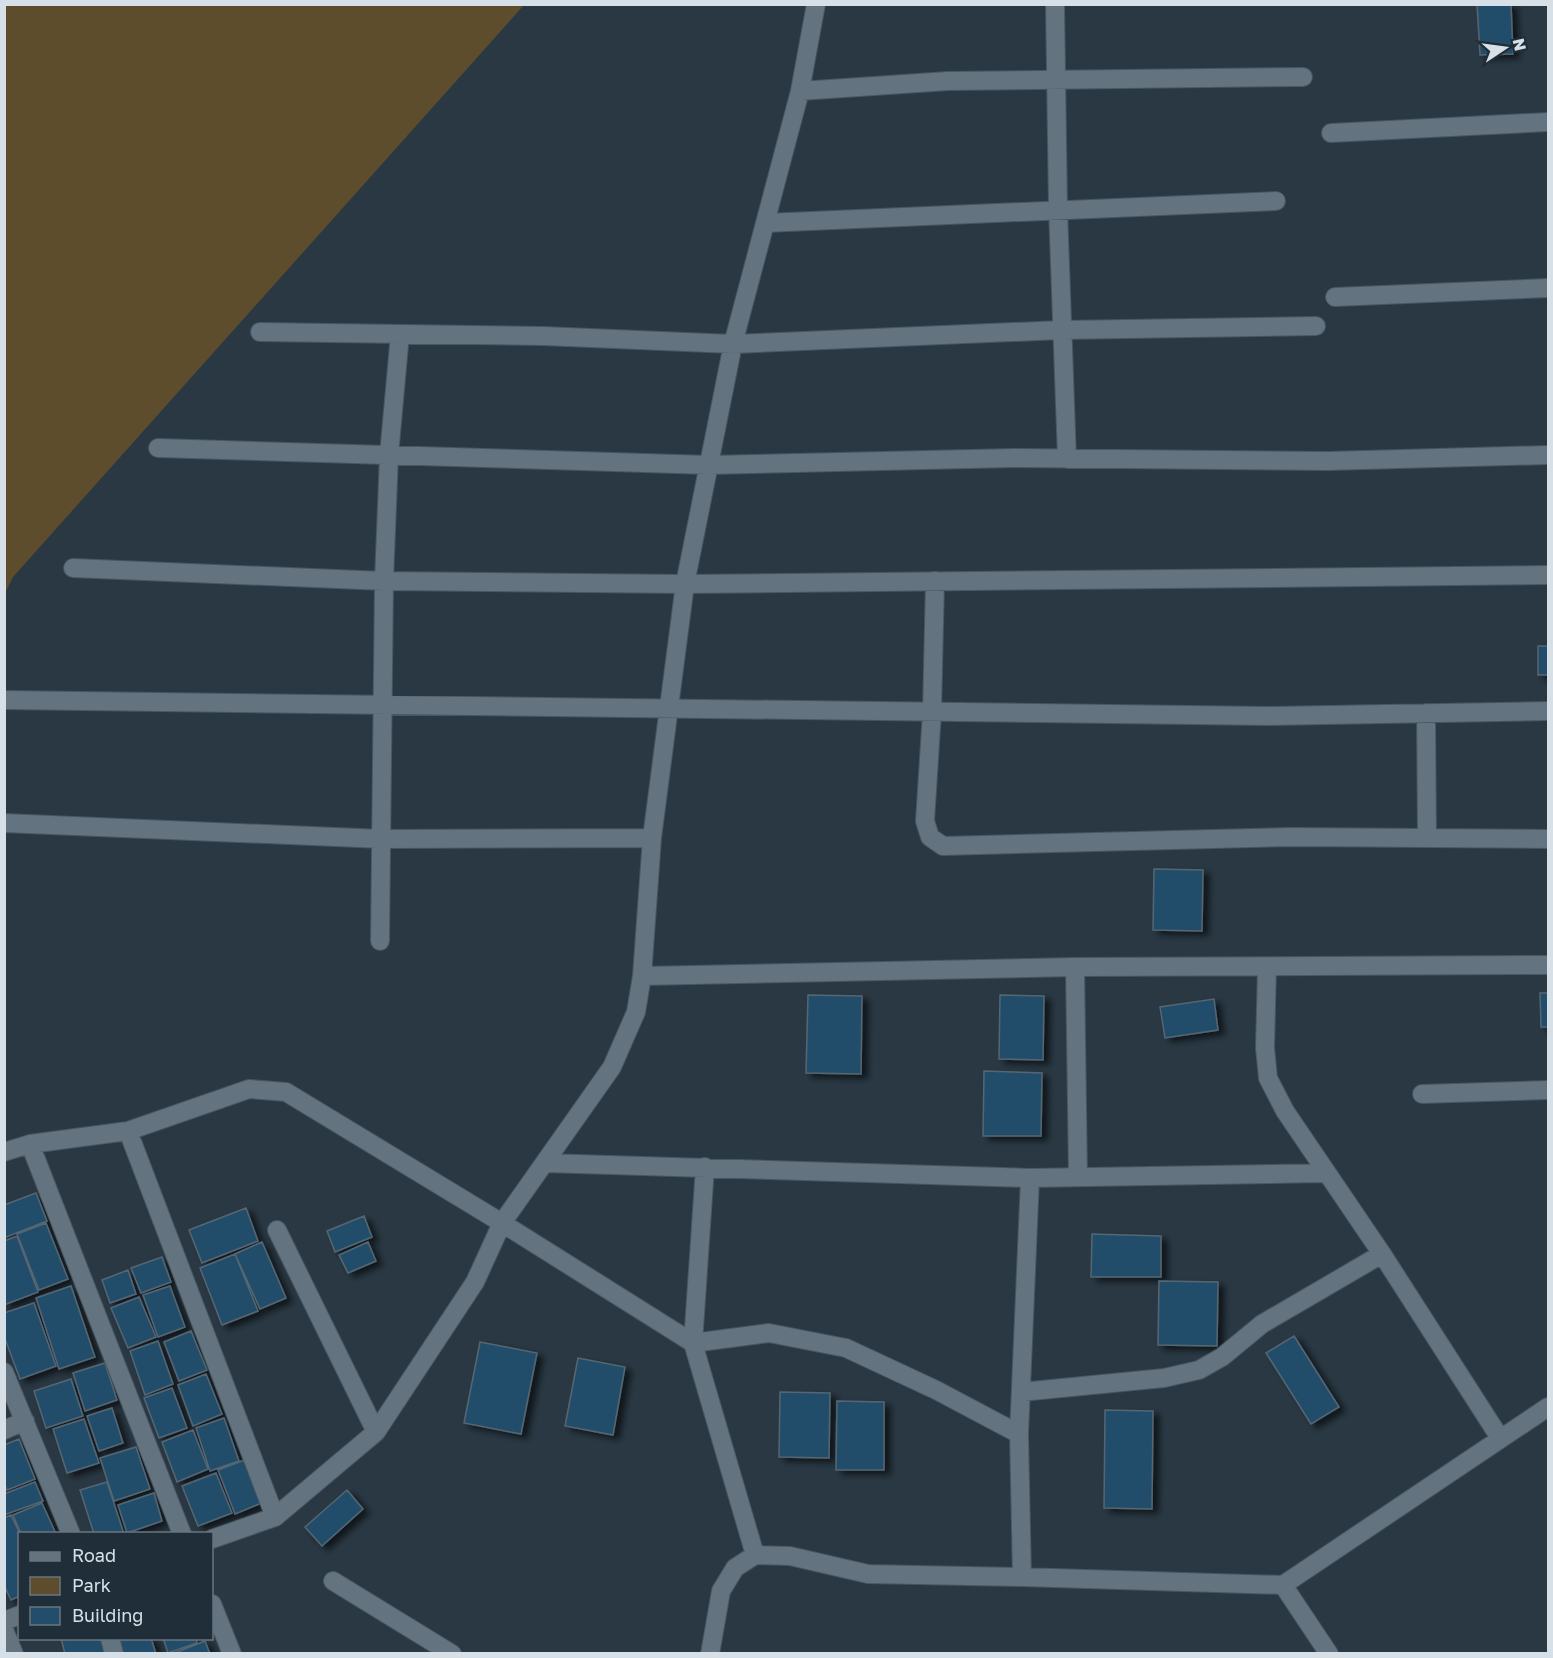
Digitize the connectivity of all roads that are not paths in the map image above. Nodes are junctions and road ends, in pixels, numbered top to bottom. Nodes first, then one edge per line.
1 (816, 4) edge
2 (1055, 4) edge
3 (1303, 77) dead end
4 (1055, 80) junction
5 (800, 91) junction
6 (1548, 122) edge
7 (1331, 133) dead end
8 (1276, 201) dead end
9 (1058, 209) junction
10 (765, 223) junction
11 (1548, 288) edge
12 (1335, 297) dead end
13 (1316, 327) dead end
14 (1061, 330) junction
15 (260, 333) dead end
16 (400, 334) junction
17 (733, 344) junction
18 (158, 448) dead end
19 (389, 455) junction
20 (1548, 455) edge
21 (1067, 459) junction
22 (709, 465) junction
23 (73, 568) dead end
24 (1548, 575) edge
25 (384, 581) junction
26 (935, 581) junction
27 (685, 584) junction
28 (4, 700) edge
29 (382, 705) junction
30 (670, 710) junction
31 (1548, 711) edge
32 (932, 712) junction
33 (1426, 713) junction
34 (4, 823) edge
35 (652, 838) junction
36 (1428, 838) junction
37 (382, 839) junction
38 (1548, 839) edge
39 (380, 941) dead end
40 (1548, 965) edge
41 (1075, 967) junction
42 (1267, 967) junction
43 (642, 976) junction
44 (1548, 1090) edge
45 (1422, 1094) dead end
46 (128, 1131) junction
47 (30, 1144) junction
48 (4, 1152) edge
49 (545, 1163) junction
50 (705, 1167) junction
51 (1327, 1173) junction
52 (1078, 1176) junction
53 (1030, 1178) junction
54 (502, 1222) junction
55 (277, 1230) dead end
56 (1382, 1254) junction
57 (693, 1343) junction
58 (4, 1372) edge
59 (1022, 1392) junction
60 (1548, 1407) edge
61 (25, 1421) junction
62 (4, 1430) edge
63 (376, 1432) junction
64 (1019, 1434) junction
65 (1500, 1438) junction
66 (275, 1517) junction
67 (71, 1532) edge
68 (182, 1532) edge
69 (213, 1539) edge
70 (754, 1555) junction
71 (1022, 1577) junction
72 (333, 1581) dead end
73 (1282, 1585) junction
74 (213, 1606) edge
75 (4, 1630) edge
76 (14, 1653) edge
77 (232, 1653) edge
78 (452, 1653) edge
79 (710, 1653) edge
80 (1329, 1653) edge

1 - 5 street
2 - 4 street
3 - 4 street
4 - 5 street
4 - 9 street
5 - 10 street
6 - 7 street
8 - 9 street
9 - 10 street
9 - 14 street
10 - 17 street
11 - 12 street
13 - 14 street
14 - 17 street
14 - 21 street
15 - 16 street
16 - 17 street
16 - 19 street
17 - 22 street
18 - 19 street
19 - 22 street
19 - 25 street
20 - 21 street
21 - 22 street
22 - 27 street
23 - 25 street
24 - 26 street
25 - 27 street
25 - 29 street
26 - 27 street
26 - 32 street
27 - 30 street
28 - 29 street
29 - 30 street
29 - 37 street
30 - 32 street
30 - 35 street
31 - 33 street
32 - 33 street
32 - 36 street
33 - 36 street
34 - 37 street
35 - 37 street
35 - 43 street
36 - 38 street
37 - 39 street
40 - 42 street
41 - 42 street
41 - 43 street
41 - 52 street
42 - 51 street
43 - 49 street
44 - 45 street
46 - 47 street
46 - 54 street
46 - 66 street
47 - 48 street
47 - 68 street
49 - 50 street
49 - 54 street
50 - 53 street
50 - 57 street
51 - 52 street
51 - 56 street
52 - 53 street
53 - 59 street
54 - 57 street
54 - 63 street
55 - 63 street
56 - 59 street
56 - 65 street
57 - 64 street
57 - 70 street
58 - 61 street
59 - 64 street
60 - 65 street
61 - 62 street
61 - 67 street
63 - 66 street
64 - 71 street
65 - 73 street
66 - 69 street
70 - 71 street
70 - 79 street
71 - 73 street
72 - 78 street
73 - 80 street
74 - 77 street
75 - 76 street

